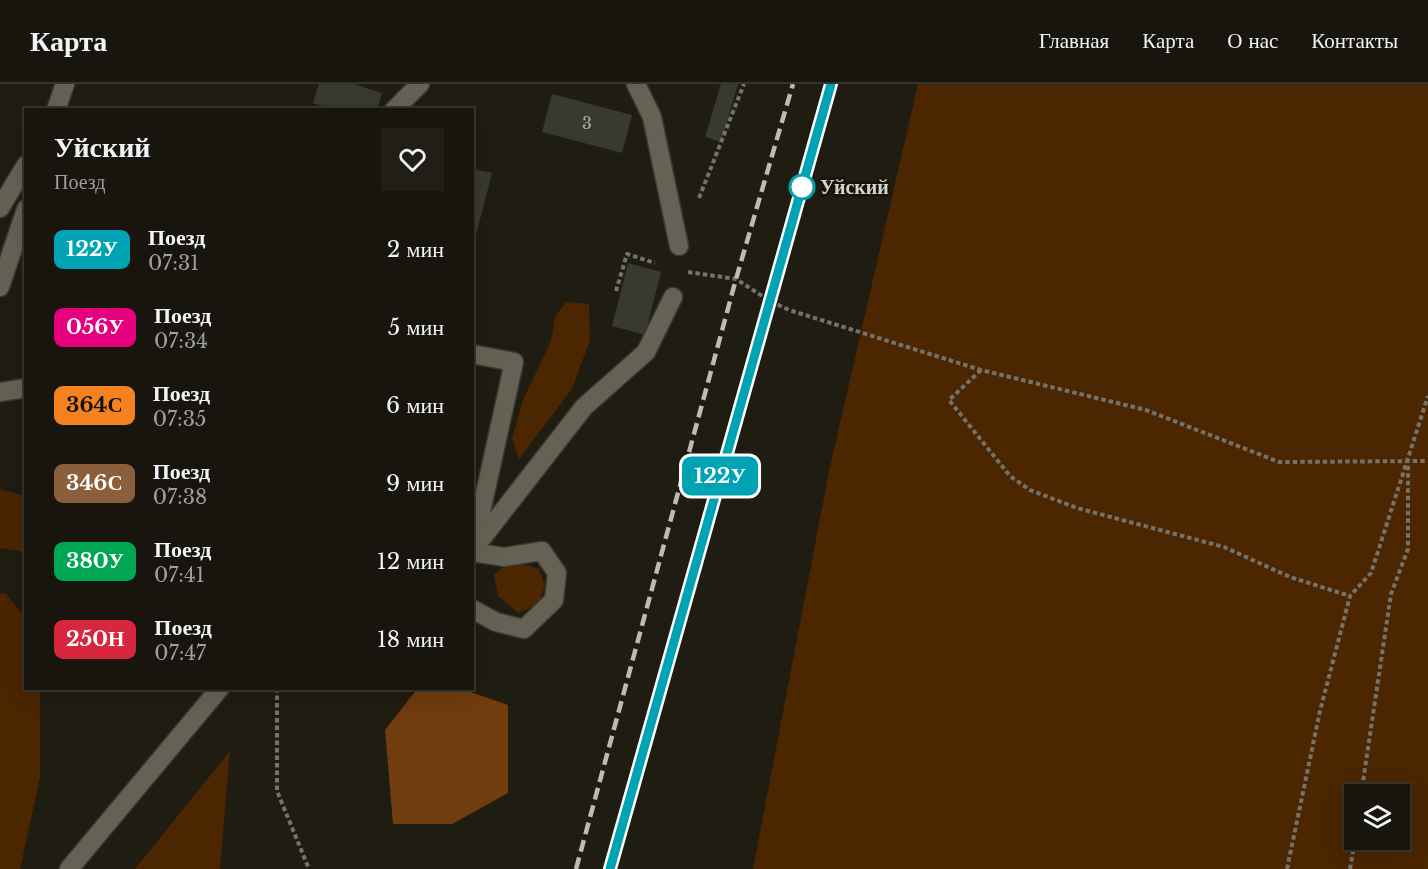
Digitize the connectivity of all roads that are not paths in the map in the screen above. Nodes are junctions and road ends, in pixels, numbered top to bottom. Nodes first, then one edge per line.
1 (64, 84) edge
2 (420, 84) edge
3 (636, 84) edge
4 (57, 108) edge
5 (396, 108) edge
6 (24, 168) edge
7 (0, 208) edge
8 (24, 215) edge
9 (680, 246) road end
10 (0, 287) edge
11 (672, 297) dead end
12 (474, 354) edge
13 (24, 388) edge
14 (0, 392) edge
15 (474, 542) edge
16 (474, 548) edge
17 (474, 551) edge
18 (474, 610) edge
19 (218, 690) edge
20 (69, 869) edge

1 - 4 street
2 - 5 street
3 - 9 street
6 - 7 street
8 - 10 street
11 - 16 street
12 - 15 street
13 - 14 street
17 - 18 street
19 - 20 street

